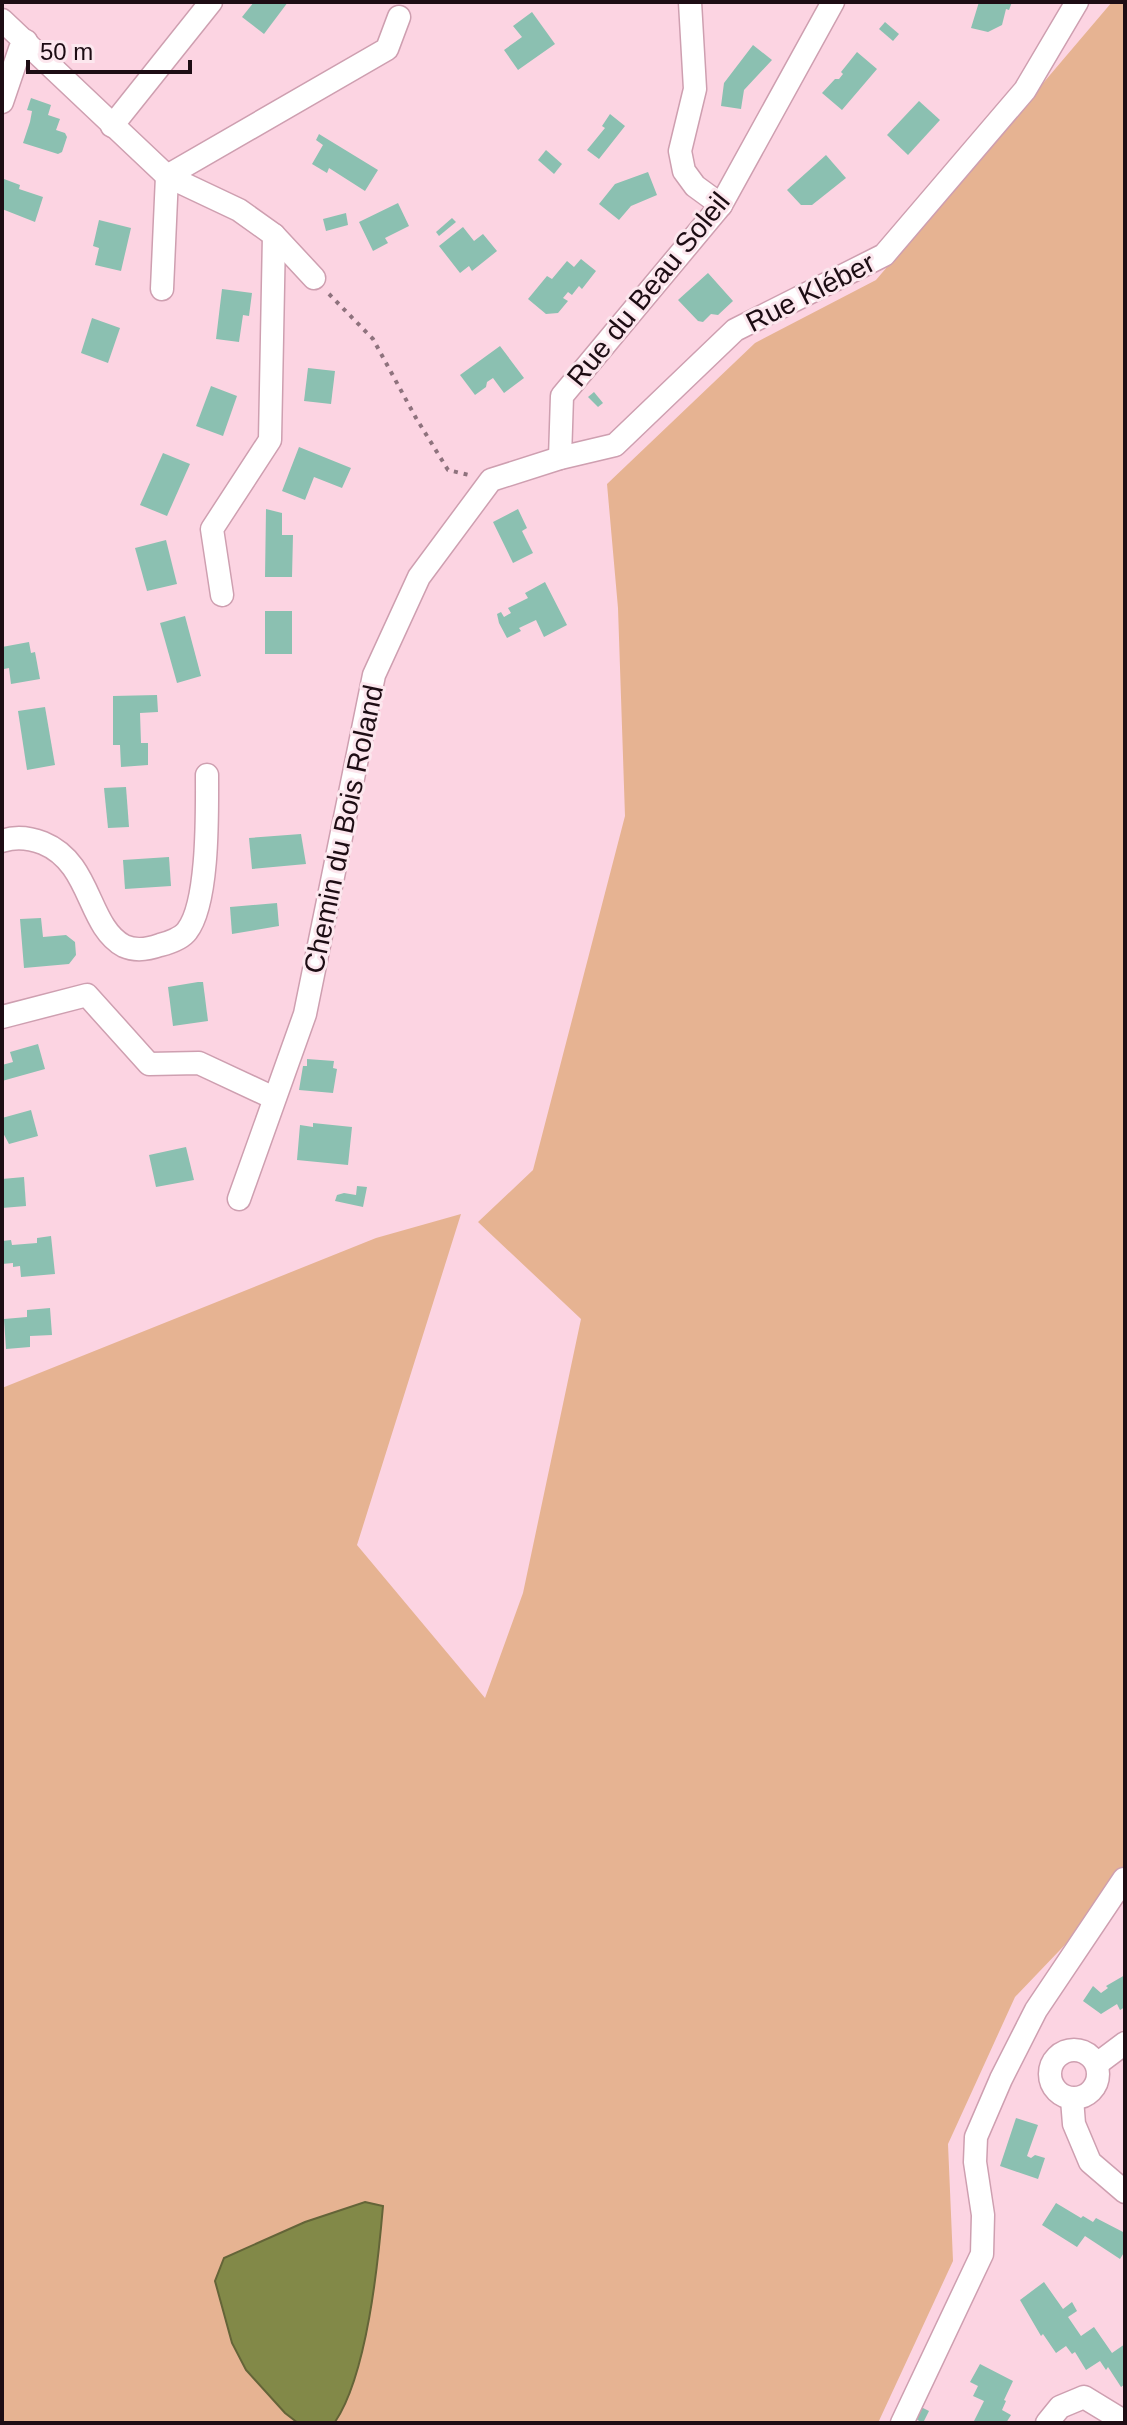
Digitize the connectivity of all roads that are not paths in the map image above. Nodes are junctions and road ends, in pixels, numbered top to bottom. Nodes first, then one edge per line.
1 (211, 2) edge
2 (690, 2) edge
3 (833, 2) edge
4 (1077, 2) edge
5 (399, 17) dead end
6 (2, 20) edge
7 (26, 41) junction
8 (2, 102) edge
9 (112, 126) junction
10 (167, 176) junction
11 (721, 205) junction
12 (274, 235) junction
13 (314, 278) road end
14 (162, 289) dead end
15 (560, 458) junction
16 (491, 480) joint
17 (222, 595) dead end
18 (207, 775) dead end
19 (2, 841) edge
20 (2, 1017) edge
21 (274, 1098) junction
22 (239, 1199) dead end
23 (1124, 1879) edge
24 (1125, 2043) edge
25 (1019, 2044) junction
26 (1052, 2063) junction
27 (1097, 2064) junction
28 (1072, 2099) junction
29 (1125, 2192) edge
30 (1125, 2422) edge
31 (902, 2423) edge
32 (1047, 2423) edge

1 - 9 street
2 - 11 street
3 - 11 street, Rue du Beau Soleil
4 - 15 street, Rue Kléber
5 - 10 street
6 - 7 street
7 - 8 street
7 - 9 street
9 - 10 street
10 - 12 street
10 - 14 street
11 - 15 street, Rue du Beau Soleil
12 - 13 street
12 - 17 street
15 - 16 street, Rue Kléber
16 - 21 street, Chemin du Bois Roland
18 - 19 street
20 - 21 street
21 - 22 street, Chemin du Bois Roland
23 - 25 street
24 - 27 street
25 - 26 street
25 - 31 street
26 - 27 street
26 - 28 street
27 - 28 street
28 - 29 street
30 - 32 street

